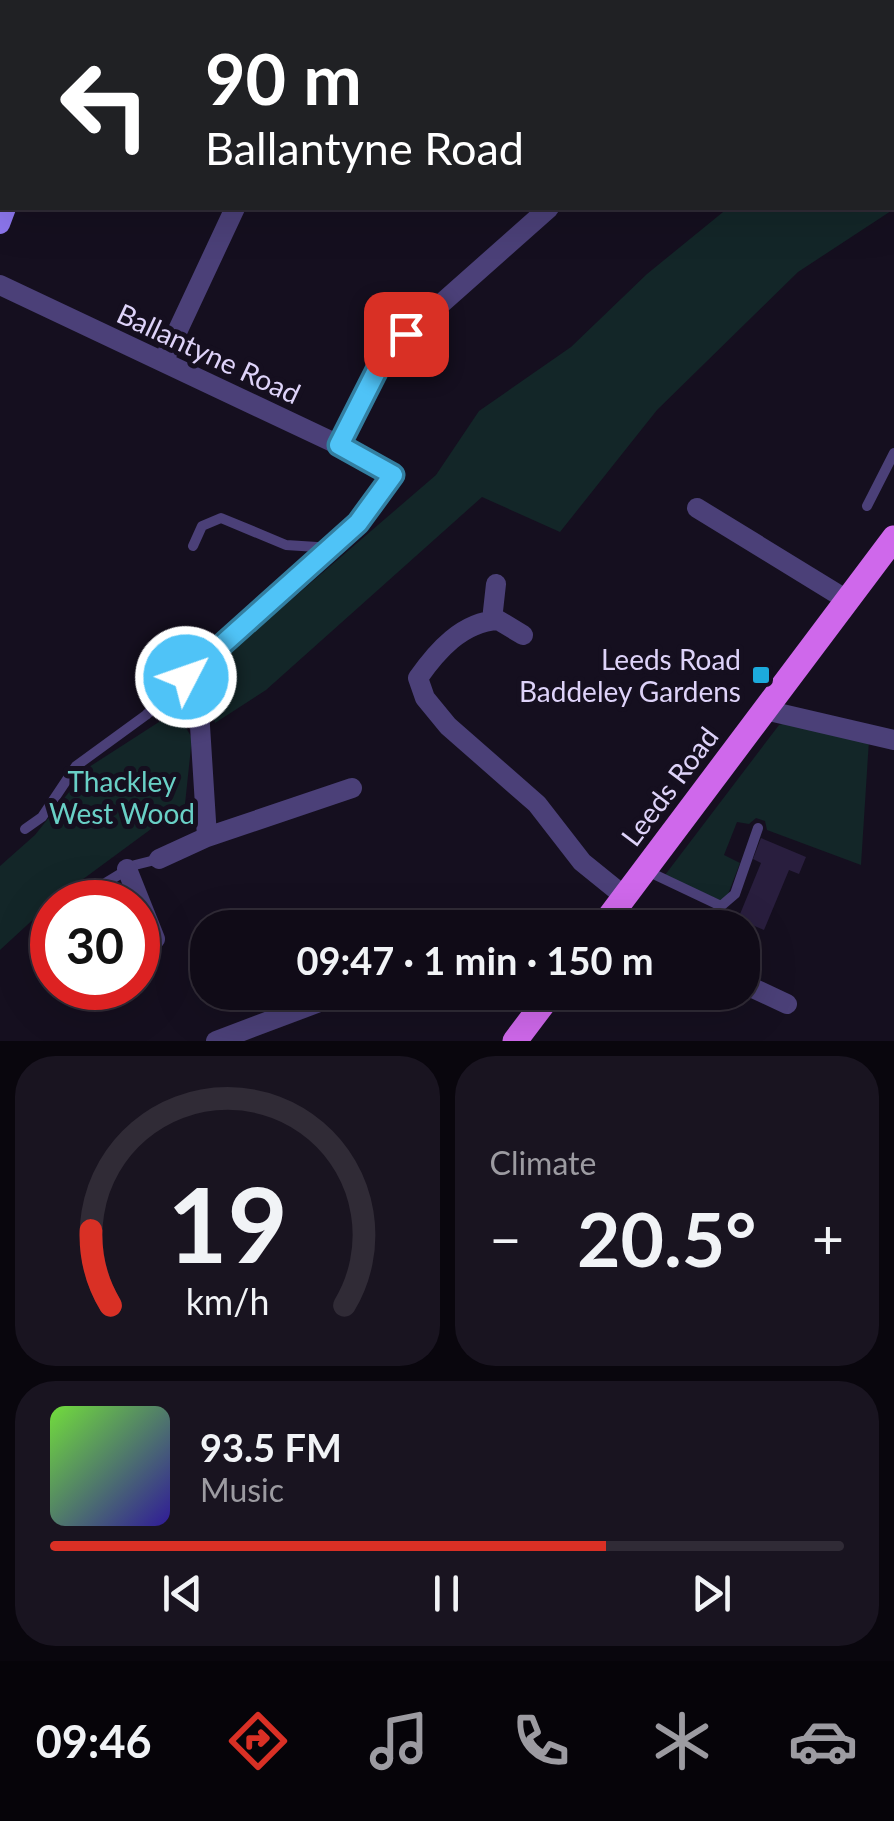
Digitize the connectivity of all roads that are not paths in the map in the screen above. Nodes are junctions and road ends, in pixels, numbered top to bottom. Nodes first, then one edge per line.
1 (234, 210) edge
2 (547, 210) edge
3 (0, 285) edge
4 (163, 362) junction
5 (339, 445) junction
6 (894, 454) edge
7 (867, 506) dead end
8 (697, 508) dead end
9 (894, 538) edge
10 (193, 546) dead end
11 (325, 554) junction
12 (496, 584) dead end
13 (847, 600) junction
14 (492, 620) junction
15 (523, 636) dead end
16 (158, 658) dead end
17 (186, 677) junction
18 (764, 710) junction
19 (894, 740) edge
20 (352, 788) dead end
21 (758, 828) dead end
22 (24, 829) dead end
23 (207, 837) junction
24 (159, 859) joint
25 (644, 869) junction
26 (127, 870) junction
27 (110, 880) edge
28 (131, 880) edge
29 (608, 910) edge
30 (617, 910) edge
31 (760, 991) edge
32 (787, 1004) dead end
33 (298, 1010) edge
34 (538, 1010) edge
35 (216, 1041) edge
36 (514, 1041) edge

1 - 4 street
2 - 5 street
3 - 4 street, Ballantyne Road
4 - 5 street, Ballantyne Road
5 - 11 street, Ballantyne Road
6 - 7 lane
8 - 13 street
9 - 13 main road, Leeds Road
10 - 11 lane
11 - 17 street
12 - 14 street
13 - 18 main road, Leeds Road
14 - 15 street
14 - 29 street
16 - 17 street
17 - 22 lane
17 - 23 street
18 - 19 street
18 - 25 main road, Leeds Road
20 - 23 street
21 - 25 lane
23 - 24 street
24 - 26 lane
25 - 30 main road, Leeds Road
26 - 27 lane
26 - 28 street
31 - 32 street
33 - 35 street
34 - 36 main road

